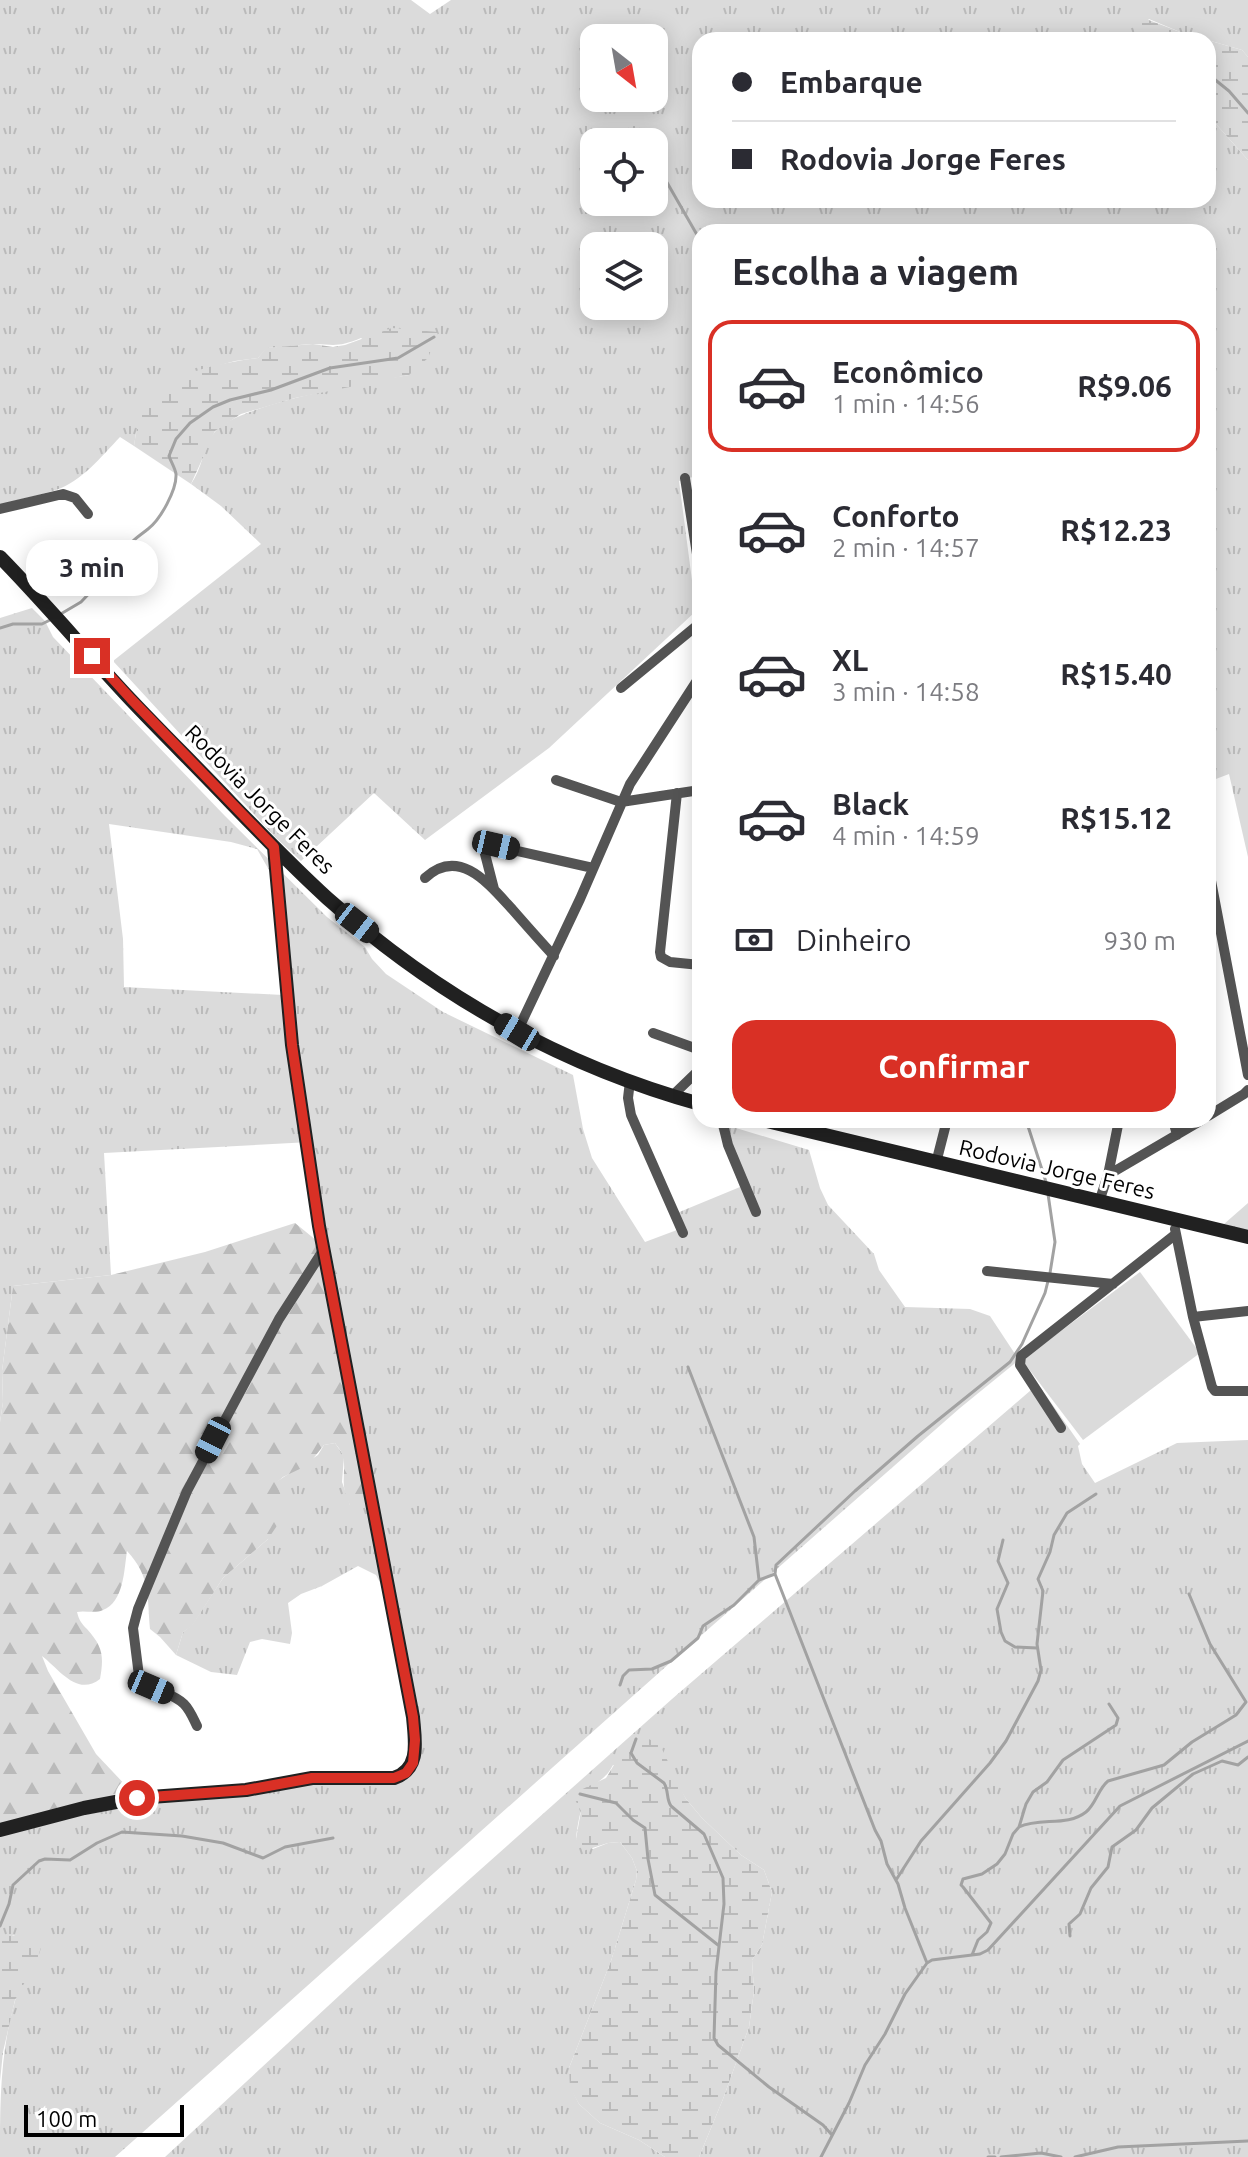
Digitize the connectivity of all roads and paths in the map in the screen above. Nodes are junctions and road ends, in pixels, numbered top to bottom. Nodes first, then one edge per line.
1 (685, 478) dead end
2 (0, 509) edge
3 (88, 514) dead end
4 (692, 522) edge
5 (0, 557) edge
6 (692, 630) edge
7 (621, 688) dead end
8 (692, 688) edge
9 (556, 780) dead end
10 (692, 791) edge
11 (677, 793) junction
12 (621, 802) junction
13 (274, 847) junction
14 (593, 868) junction
15 (425, 878) dead end
16 (494, 889) junction
17 (1216, 907) edge
18 (554, 956) junction
19 (692, 964) edge
20 (517, 1032) junction
21 (653, 1033) dead end
22 (692, 1047) edge
23 (1248, 1075) edge
24 (692, 1077) edge
25 (630, 1081) junction
26 (1248, 1090) edge
27 (672, 1096) junction
28 (692, 1102) edge
29 (1216, 1111) edge
30 (724, 1128) edge
31 (795, 1128) edge
32 (945, 1128) edge
33 (1117, 1128) edge
34 (1175, 1128) edge
35 (1189, 1128) edge
36 (1177, 1135) junction
37 (936, 1163) junction
38 (1108, 1175) junction
39 (1099, 1202) junction
40 (756, 1212) dead end
41 (1175, 1227) junction
42 (683, 1233) dead end
43 (1248, 1237) edge
44 (324, 1249) junction
45 (987, 1271) dead end
46 (1113, 1284) junction
47 (1248, 1311) edge
48 (1193, 1317) junction
49 (1248, 1391) edge
50 (1061, 1428) dead end
51 (197, 1726) dead end
52 (0, 1830) edge

1 - 4 street
2 - 3 street
5 - 13 main road, Rodovia Jorge Feres
6 - 7 street
8 - 12 street
9 - 12 street
10 - 11 street
11 - 12 street
11 - 19 street
12 - 14 street
13 - 20 main road, Rodovia Jorge Feres
13 - 44 main road
14 - 16 street
14 - 18 street
15 - 16 street
16 - 18 street
17 - 23 street
18 - 20 street
20 - 25 main road, Rodovia Jorge Feres
21 - 22 street
24 - 27 street
25 - 27 main road, Rodovia Jorge Feres
25 - 42 street
26 - 29 street
27 - 28 main road, Rodovia Jorge Feres
30 - 40 street
31 - 37 main road, Rodovia Jorge Feres
32 - 37 street
33 - 38 street
34 - 36 street
35 - 36 street
36 - 38 street
37 - 39 main road, Rodovia Jorge Feres
38 - 39 street
39 - 41 main road, Rodovia Jorge Feres
41 - 43 main road, Rodovia Jorge Feres
41 - 46 street
41 - 48 street
44 - 51 street
44 - 52 main road
45 - 46 street
46 - 50 street
47 - 48 street
48 - 49 street

